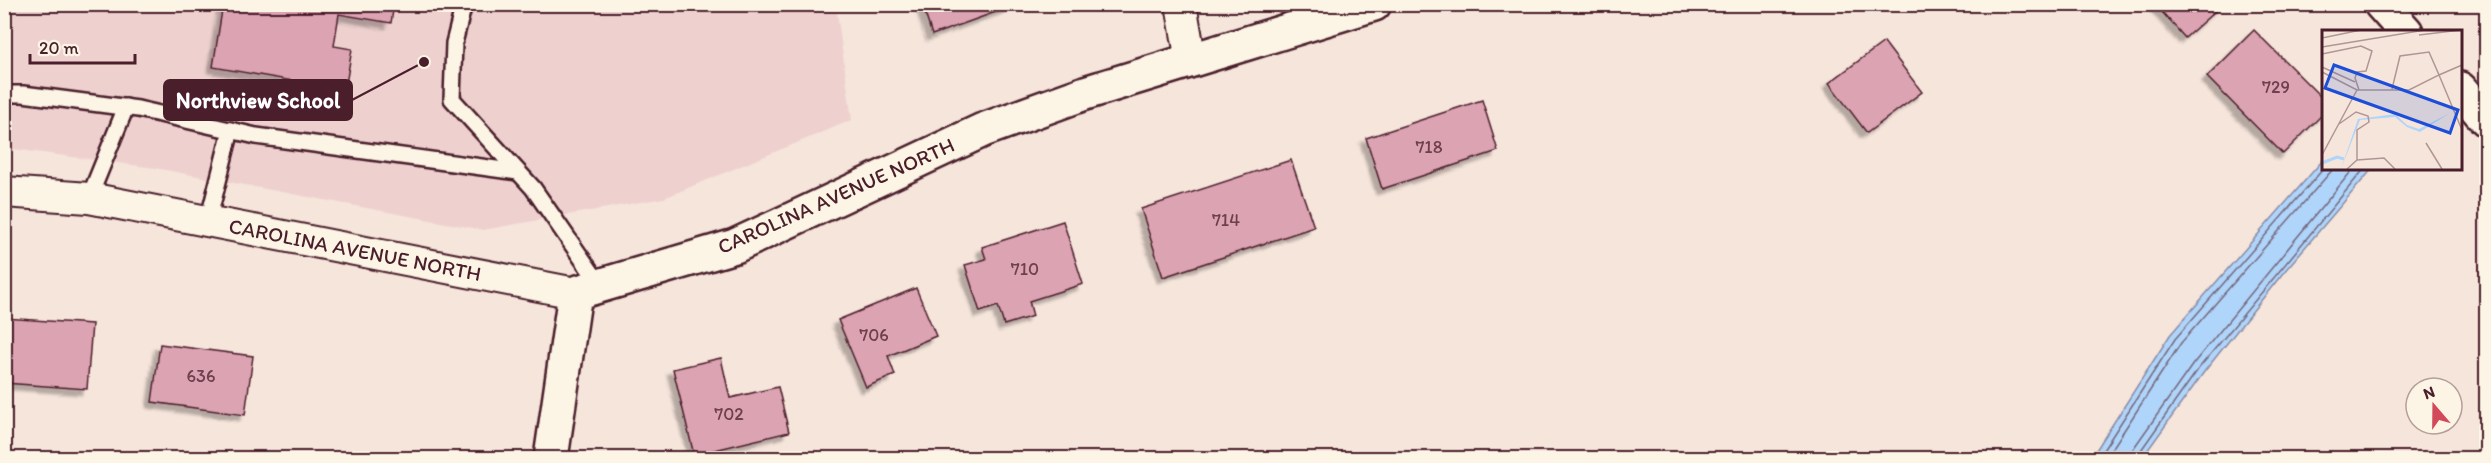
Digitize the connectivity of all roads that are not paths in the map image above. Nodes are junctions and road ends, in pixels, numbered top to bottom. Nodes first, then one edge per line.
1 (464, 4) edge
2 (1181, 4) edge
3 (1374, 4) edge
4 (2381, 4) edge
5 (2404, 30) edge
6 (1191, 61) junction
7 (2461, 90) edge
8 (4, 94) edge
9 (126, 107) junction
10 (2487, 119) edge
11 (231, 130) junction
12 (518, 172) junction
13 (4, 192) edge
14 (89, 198) junction
15 (208, 221) junction
16 (588, 289) junction
17 (551, 459) edge

1 - 12 lane
2 - 6 street
3 - 6 street, CAROLINA AVENUE NORTH
4 - 5 street
6 - 16 street, CAROLINA AVENUE NORTH
7 - 10 street
8 - 9 lane
9 - 11 lane
9 - 14 lane
11 - 12 lane
11 - 15 lane
12 - 16 lane
13 - 14 street, CAROLINA AVENUE NORTH
14 - 15 street, CAROLINA AVENUE NORTH
15 - 16 street, CAROLINA AVENUE NORTH
16 - 17 street

